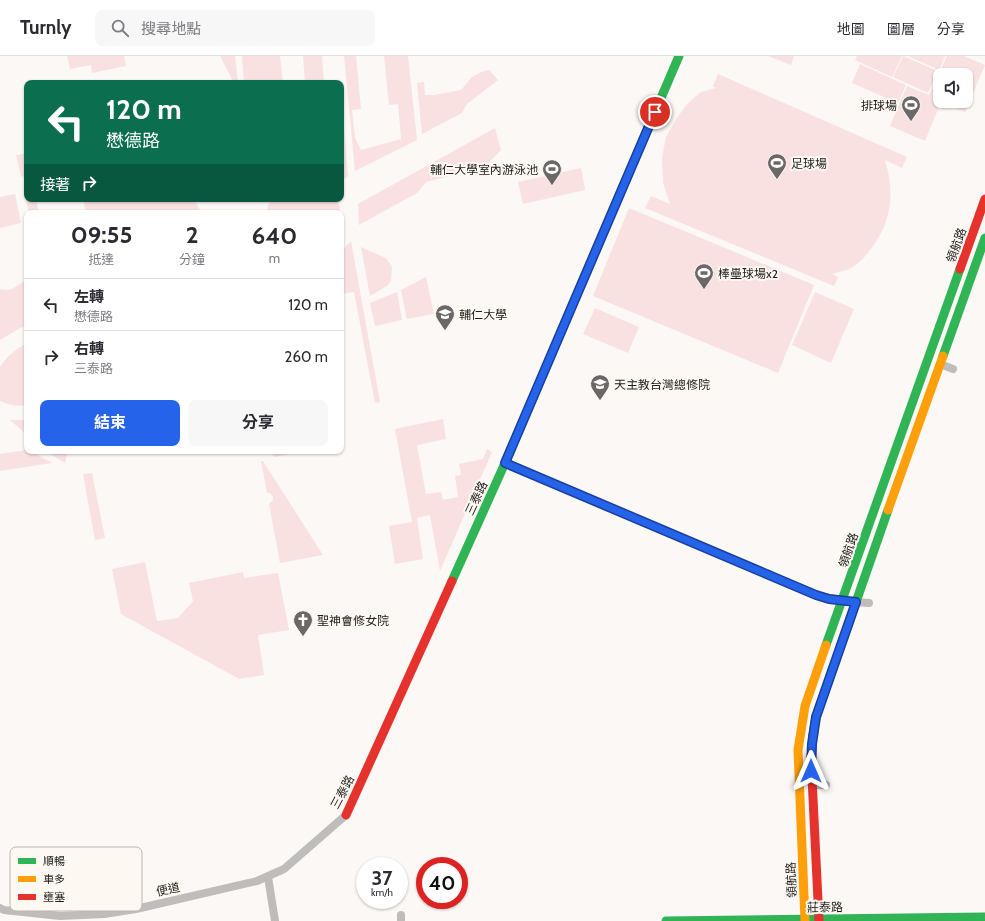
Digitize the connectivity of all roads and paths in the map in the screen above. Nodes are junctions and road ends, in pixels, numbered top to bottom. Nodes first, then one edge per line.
1 (679, 56) edge
2 (985, 198) edge
3 (985, 238) edge
4 (940, 364) junction
5 (953, 369) dead end
6 (505, 463) junction
7 (842, 601) junction
8 (856, 602) junction
9 (869, 603) dead end
10 (812, 785) junction
11 (826, 785) dead end
12 (346, 815) joint
13 (268, 877) junction
14 (142, 907) edge
15 (0, 908) edge
16 (10, 911) edge
17 (13, 911) edge
18 (121, 911) edge
19 (985, 917) edge
20 (805, 920) edge
21 (819, 920) edge
22 (275, 921) edge
23 (666, 921) edge

1 - 6 street, 三泰路
2 - 7 street, 領航路
3 - 4 street, 領航路
4 - 5 street
4 - 8 street, 領航路
6 - 7 street
6 - 12 street, 三泰路
7 - 8 street
7 - 20 street, 領航路
8 - 9 street
8 - 10 street, 領航路
10 - 11 street
10 - 21 street, 領航路
12 - 13 street, 三泰路
13 - 14 street, 便道
13 - 22 street
15 - 16 street, 便道
17 - 18 street, 便道
19 - 21 street, 莊泰路
20 - 21 street, 莊泰路
20 - 23 street, 莊泰路

